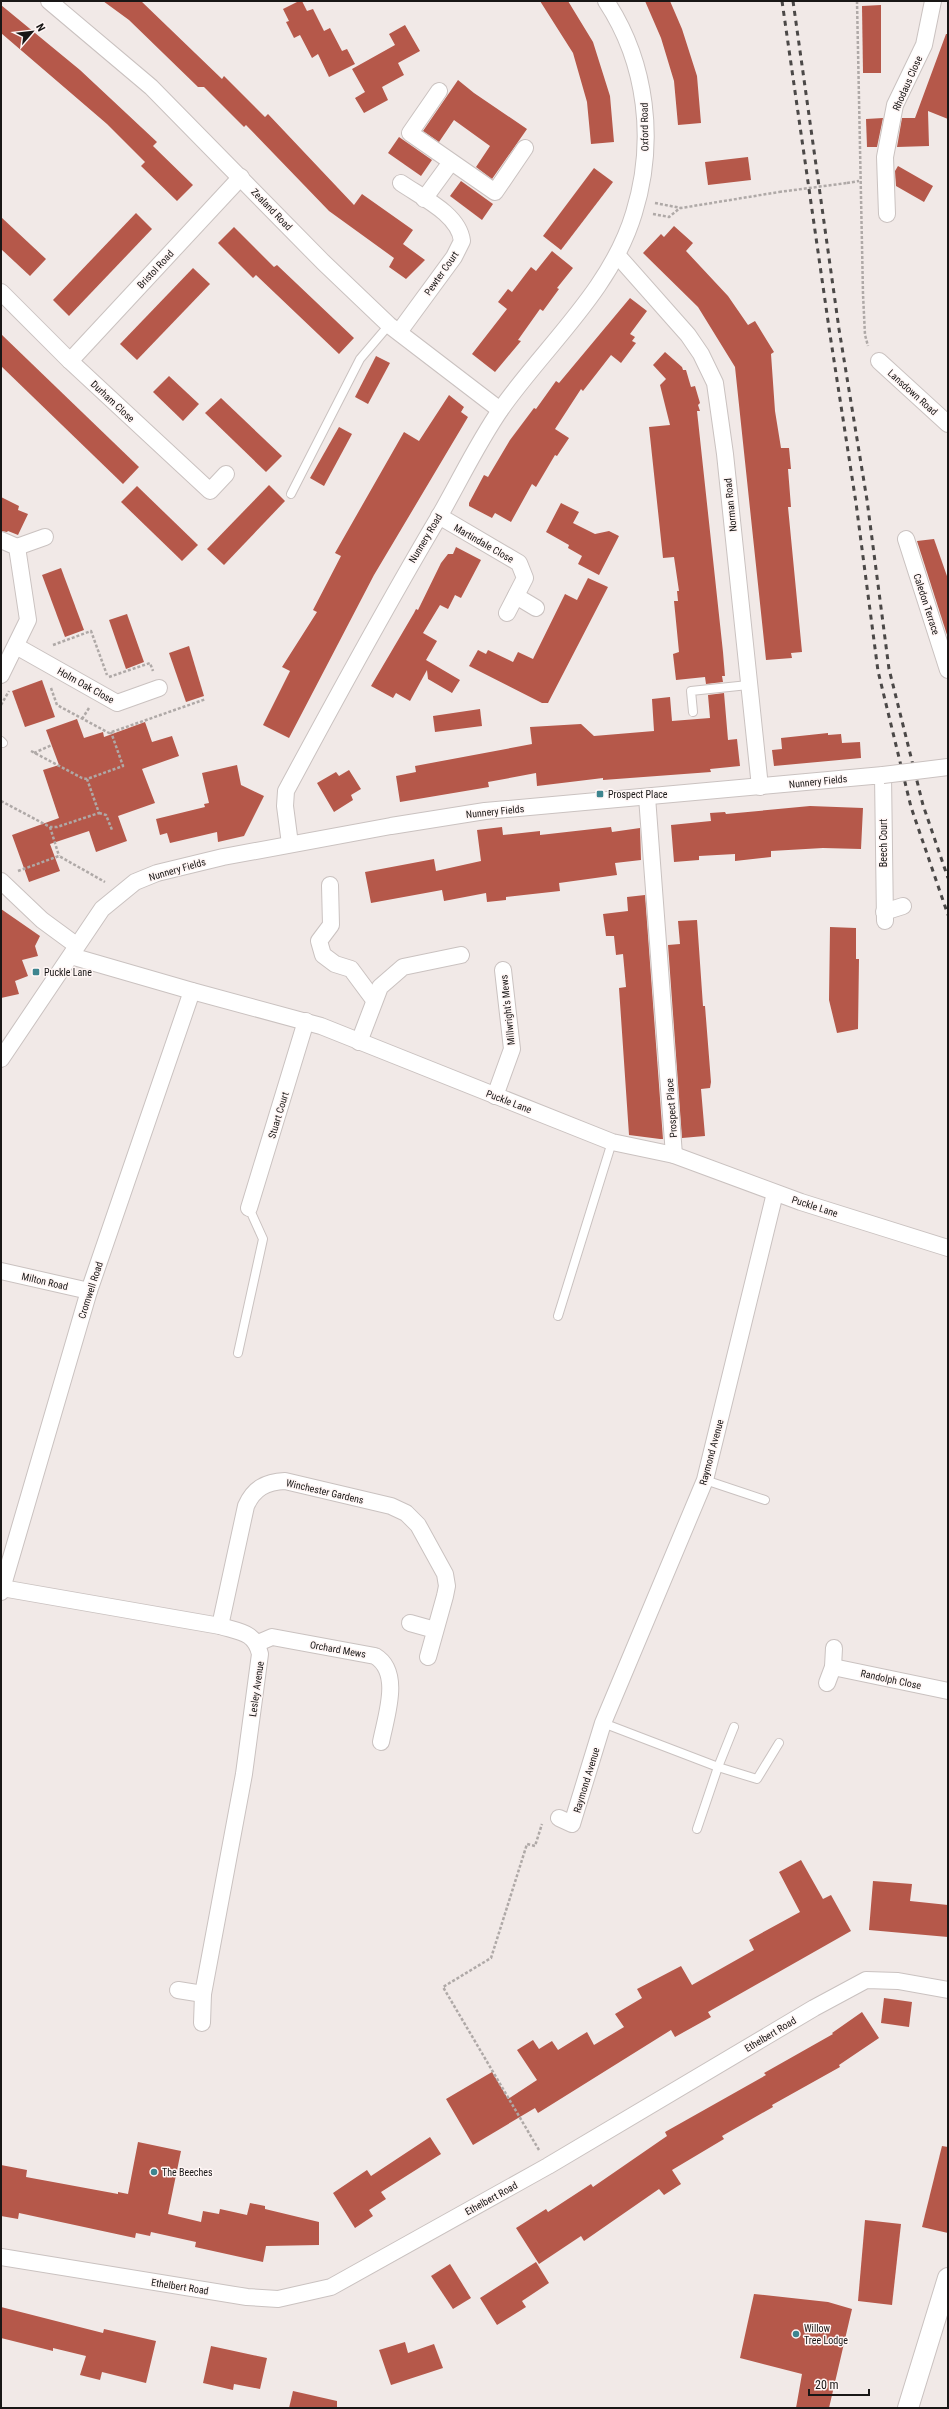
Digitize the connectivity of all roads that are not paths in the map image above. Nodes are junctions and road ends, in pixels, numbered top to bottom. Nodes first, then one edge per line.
1 (49, 1) edge
2 (606, 1) edge
3 (933, 1) edge
4 (439, 91) dead end
5 (525, 148) dead end
6 (451, 162) junction
7 (241, 177) junction
8 (401, 183) dead end
9 (424, 199) junction
10 (887, 214) dead end
11 (618, 256) junction
12 (1, 292) edge
13 (394, 328) junction
14 (70, 361) junction
15 (879, 361) road end
16 (500, 410) junction
17 (948, 424) edge
18 (226, 474) dead end
19 (291, 494) dead end
20 (439, 516) junction
21 (45, 536) dead end
22 (906, 539) dead end
23 (1, 540) edge
24 (17, 547) junction
25 (516, 596) junction
26 (536, 608) dead end
27 (507, 613) dead end
28 (16, 646) junction
29 (948, 670) edge
30 (6, 681) edge
31 (748, 684) junction
32 (159, 688) dead end
33 (693, 712) dead end
34 (948, 767) edge
35 (882, 775) junction
36 (760, 787) junction
37 (647, 797) junction
38 (290, 844) junction
39 (1, 881) edge
40 (330, 885) dead end
41 (904, 906) dead end
42 (73, 950) junction
43 (461, 955) dead end
44 (503, 970) dead end
45 (192, 991) junction
46 (374, 1000) junction
47 (306, 1022) junction
48 (359, 1042) junction
49 (1, 1059) edge
50 (495, 1096) junction
51 (612, 1142) junction
52 (674, 1155) junction
53 (775, 1192) junction
54 (250, 1208) joint
55 (948, 1248) edge
56 (1, 1271) edge
57 (89, 1291) junction
58 (558, 1316) dead end
59 (238, 1353) dead end
60 (705, 1480) junction
61 (765, 1500) dead end
62 (1, 1590) edge
63 (410, 1623) dead end
64 (220, 1626) junction
65 (435, 1630) junction
66 (258, 1643) junction
67 (834, 1648) dead end
68 (428, 1658) dead end
69 (833, 1667) junction
70 (827, 1683) dead end
71 (948, 1691) edge
72 (597, 1720) junction
73 (734, 1727) dead end
74 (381, 1742) dead end
75 (779, 1743) dead end
76 (718, 1766) junction
77 (559, 1818) road end
78 (697, 1830) dead end
79 (178, 1990) dead end
80 (948, 1990) edge
81 (204, 1994) junction
82 (202, 2024) dead end
83 (1, 2256) edge
84 (948, 2278) edge
85 (908, 2408) edge

1 - 7 street, Zealand Road
2 - 11 street, Oxford Road
3 - 10 street, Rhodaus Close
4 - 6 street
5 - 6 street
6 - 9 street
7 - 13 street, Zealand Road
7 - 14 street, Bristol Road
8 - 9 street, Pewter Court
9 - 13 street, Pewter Court
11 - 16 street, Nunnery Road
11 - 31 street, Norman Road
12 - 14 street, Durham Close
13 - 16 street, Zealand Road
13 - 19 lane
14 - 18 street, Durham Close
15 - 17 street, Lansdown Road
16 - 20 street, Nunnery Road
20 - 25 street, Martindale Close
20 - 38 street, Nunnery Road
21 - 24 street
22 - 29 street, Caledon Terrace
23 - 24 street
24 - 28 street
25 - 26 street
25 - 27 street, Martindale Close
28 - 30 street
28 - 32 street, Holm Oak Close
31 - 33 lane
31 - 36 street, Norman Road
34 - 35 street, Nunnery Fields, bridge
35 - 36 street, Nunnery Fields
35 - 41 street, Beech Court
36 - 37 street, Nunnery Fields
37 - 38 street, Nunnery Fields
37 - 52 street, Prospect Place
38 - 42 street, Nunnery Fields
39 - 42 street
40 - 46 street
42 - 45 street, Puckle Lane
42 - 49 street, Nunnery Fields
43 - 46 street
44 - 50 street, Millwright's Mews
45 - 47 street, Puckle Lane
45 - 57 street, Cromwell Road
46 - 48 street
47 - 48 street, Puckle Lane
47 - 54 street, Stuart Court
48 - 50 street, Puckle Lane
50 - 51 street, Puckle Lane
51 - 52 street, Puckle Lane
51 - 58 lane
52 - 53 street, Puckle Lane
53 - 55 street, Puckle Lane
53 - 60 street, Raymond Avenue
54 - 59 lane
56 - 57 street, Milton Road
57 - 62 street, Cromwell Road
60 - 61 lane
60 - 72 street, Raymond Avenue
62 - 64 street
63 - 65 street
64 - 65 street, Winchester Gardens
64 - 66 street
65 - 68 street, Winchester Gardens
66 - 74 street, Orchard Mews
66 - 81 street, Lesley Avenue
67 - 69 street
69 - 70 street
69 - 71 street, Randolph Close
72 - 76 lane
72 - 77 street, Raymond Avenue
73 - 76 lane
75 - 76 lane
76 - 78 lane
79 - 81 street
80 - 83 street, Ethelbert Road
81 - 82 street, Lesley Avenue
84 - 85 street

